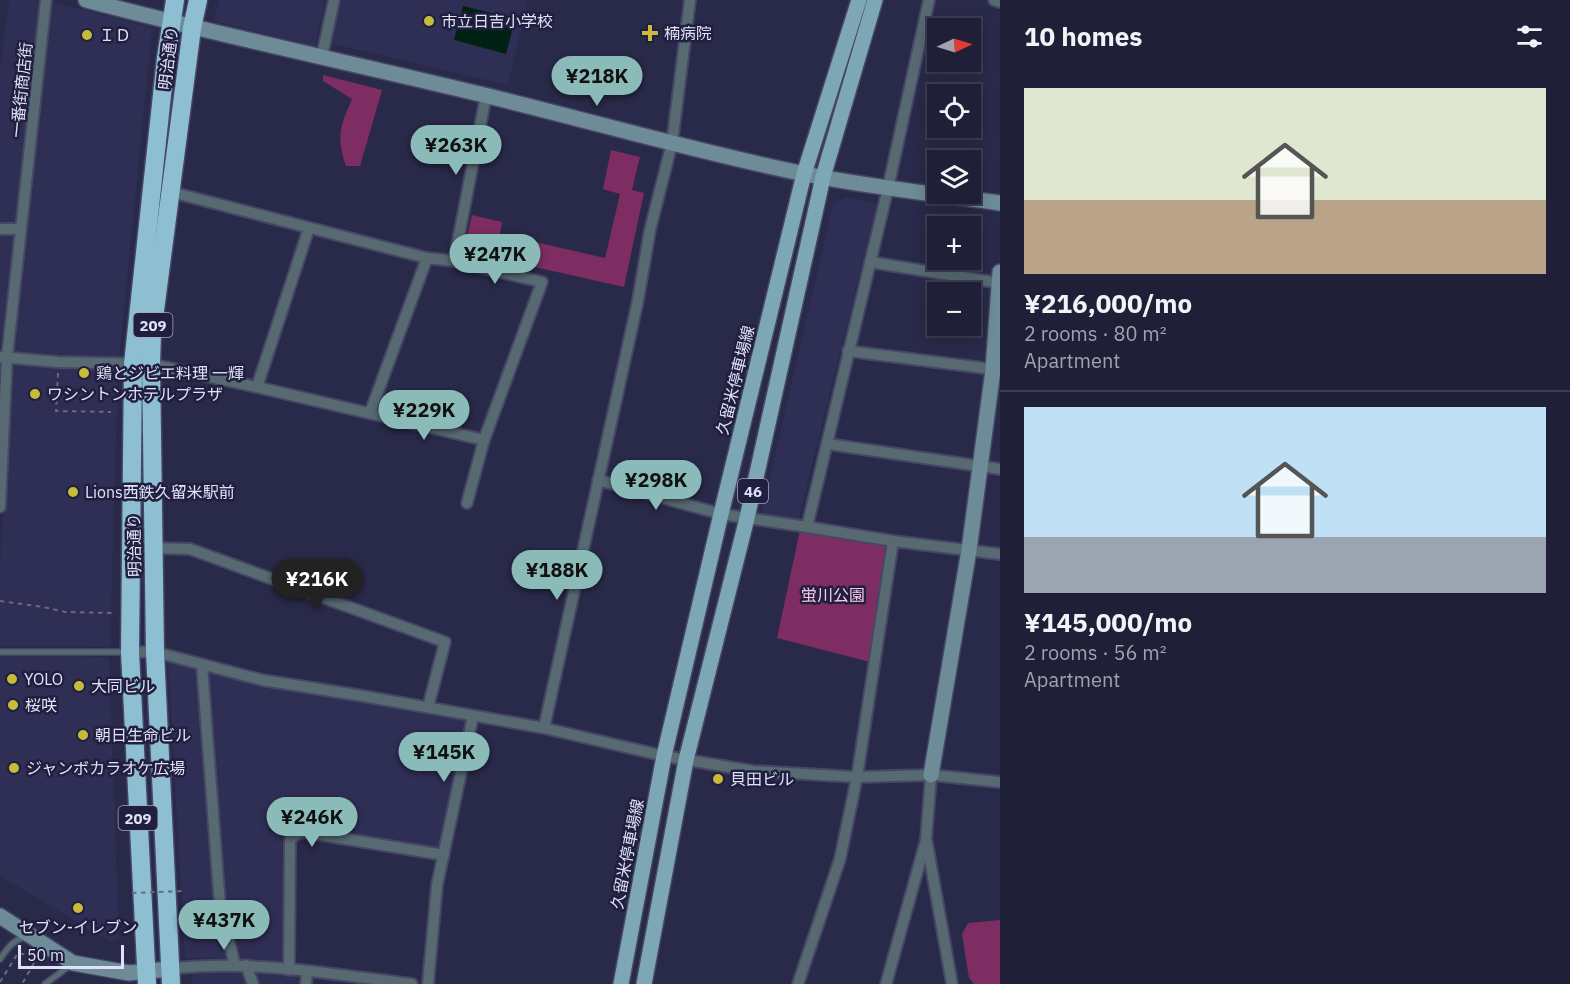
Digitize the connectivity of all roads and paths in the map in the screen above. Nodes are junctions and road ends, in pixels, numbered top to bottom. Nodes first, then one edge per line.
1 (46, 0) edge
2 (86, 0) edge
3 (175, 0) edge
4 (198, 0) edge
5 (334, 0) edge
6 (690, 0) edge
7 (859, 0) edge
8 (875, 0) edge
9 (929, 0) edge
10 (994, 0) edge
11 (1000, 2) edge
12 (170, 22) junction
13 (192, 28) junction
14 (322, 56) junction
15 (486, 96) junction
16 (672, 143) junction
17 (804, 174) junction
18 (824, 177) junction
19 (888, 188) junction
20 (171, 192) junction
21 (1000, 203) edge
22 (309, 228) junction
23 (0, 229) edge
24 (21, 229) junction
25 (427, 258) junction
26 (454, 261) junction
27 (870, 262) junction
28 (1000, 279) edge
29 (848, 351) junction
30 (3, 357) edge
31 (58, 362) junction
32 (142, 364) junction
33 (996, 370) edge
34 (257, 387) junction
35 (111, 412) dead end
36 (370, 413) junction
37 (484, 441) junction
38 (828, 444) junction
39 (980, 466) junction
40 (1000, 469) edge
41 (598, 480) junction
42 (467, 503) dead end
43 (0, 507) edge
44 (721, 514) junction
45 (747, 518) junction
46 (807, 527) junction
47 (893, 541) junction
48 (153, 548) junction
49 (969, 550) junction
50 (1000, 554) edge
51 (0, 601) edge
52 (130, 614) junction
53 (0, 652) edge
54 (130, 652) junction
55 (155, 652) junction
56 (202, 665) junction
57 (428, 707) junction
58 (473, 716) junction
59 (544, 728) junction
60 (664, 756) junction
61 (686, 760) junction
62 (932, 775) junction
63 (857, 777) junction
64 (1000, 782) edge
65 (927, 840) junction
66 (444, 855) junction
67 (182, 891) dead end
68 (132, 893) dead end
69 (0, 916) edge
70 (33, 937) junction
71 (2, 950) edge
72 (0, 959) edge
73 (73, 963) junction
74 (235, 965) junction
75 (246, 965) junction
76 (289, 970) junction
77 (307, 972) junction
78 (170, 977) edge
79 (146, 978) edge
80 (0, 982) edge
81 (22, 984) edge
82 (45, 984) edge
83 (253, 984) edge
84 (306, 984) edge
85 (412, 984) edge
86 (428, 984) edge
87 (621, 984) edge
88 (644, 984) edge
89 (798, 984) edge
90 (886, 984) edge
91 (952, 984) edge

1 - 24 street, 一番街商店街
2 - 12 street
3 - 12 highway, 明治通り / 209
4 - 13 highway, 明治通り / 209
5 - 14 street
6 - 16 street
7 - 17 main road, 久留米停車場線 / 46
8 - 18 main road, 46
9 - 19 street
10 - 11 street
12 - 13 street
12 - 32 highway, 明治通り / 209
13 - 14 street
13 - 20 highway, 明治通り / 209
14 - 15 street
15 - 16 street
15 - 26 street
16 - 17 street
16 - 41 street
17 - 18 street
17 - 44 main road, 久留米停車場線 / 46
18 - 19 street
18 - 45 main road, 46
19 - 21 street
19 - 27 street
20 - 22 street
20 - 32 highway, 明治通り / 209
22 - 25 street
22 - 34 street
23 - 24 street
24 - 30 street, 一番街商店街
25 - 26 street
25 - 36 street
26 - 37 street
27 - 28 street
27 - 29 street
28 - 33 street
29 - 33 street
29 - 38 street
30 - 31 street
30 - 43 street, 一番街商店街
31 - 32 street
31 - 35 path
32 - 34 street
32 - 48 highway, 明治通り / 209
32 - 52 highway, 明治通り / 209
33 - 39 street
34 - 36 street
36 - 37 street
37 - 42 street
38 - 39 street
38 - 46 street
39 - 40 street
39 - 49 street
41 - 44 street
41 - 59 street
44 - 45 street
44 - 60 main road, 久留米停車場線 / 46
45 - 46 street
45 - 61 main road, 46
46 - 47 street
47 - 49 street
47 - 63 street
48 - 55 highway, 明治通り / 209
48 - 57 street
49 - 50 street
49 - 62 street
51 - 52 path
52 - 54 highway, 明治通り / 209
53 - 54 lane
54 - 55 street
54 - 79 highway, 明治通り / 209
55 - 56 street
55 - 78 highway, 明治通り / 209
56 - 57 street
56 - 74 street
57 - 58 street
58 - 59 street
58 - 66 street
59 - 60 street
60 - 61 street
60 - 87 main road, 久留米停車場線 / 46
61 - 63 street
61 - 88 main road, 46
62 - 63 street
62 - 64 street
62 - 65 street
63 - 89 street
65 - 90 street
65 - 91 street
66 - 76 street
66 - 86 street
67 - 68 path, bridge
69 - 70 street
70 - 71 lane
70 - 73 street
71 - 72 lane
73 - 79 street
73 - 82 lane
74 - 75 street
74 - 78 street
75 - 76 street
75 - 83 street
76 - 77 street
77 - 84 street
77 - 85 street
78 - 79 street
80 - 81 path

